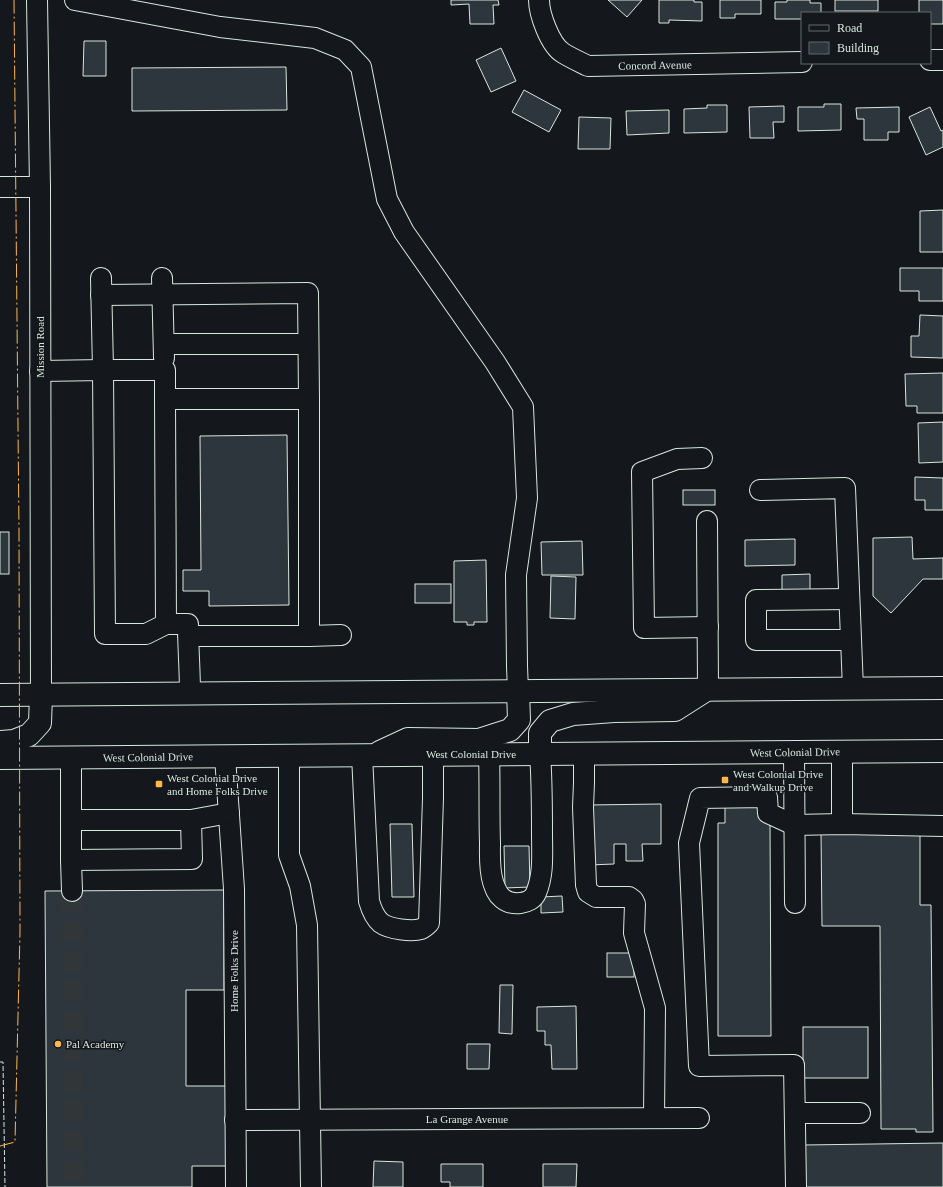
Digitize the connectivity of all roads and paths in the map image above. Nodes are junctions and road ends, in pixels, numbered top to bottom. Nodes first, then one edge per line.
1 (37, 0) edge
2 (75, 0) edge
3 (539, 4) edge
4 (931, 60) edge
5 (943, 60) edge
6 (801, 62) edge
7 (0, 186) edge
8 (40, 186) junction
9 (162, 286) junction
10 (164, 344) junction
11 (308, 344) junction
12 (103, 370) junction
13 (164, 370) junction
14 (40, 371) junction
15 (165, 399) junction
16 (309, 399) junction
17 (702, 458) dead end
18 (760, 490) dead end
19 (707, 521) dead end
20 (850, 599) junction
21 (166, 624) junction
22 (708, 627) junction
23 (341, 635) dead end
24 (188, 636) junction
25 (309, 636) junction
26 (851, 640) junction
27 (943, 688) edge
28 (853, 689) junction
29 (708, 690) junction
30 (518, 691) junction
31 (190, 694) junction
32 (0, 695) edge
33 (41, 695) junction
34 (0, 742) edge
35 (943, 751) edge
36 (794, 752) junction
37 (842, 752) junction
38 (489, 754) junction
39 (540, 754) junction
40 (584, 754) junction
41 (368, 755) junction
42 (433, 755) junction
43 (225, 756) junction
44 (289, 756) junction
45 (0, 758) edge
46 (72, 758) junction
47 (229, 813) junction
48 (71, 820) junction
49 (191, 820) junction
50 (842, 824) junction
51 (794, 825) junction
52 (943, 826) edge
53 (72, 860) junction
54 (72, 891) tunnel mouth
55 (795, 903) dead end
56 (860, 1112) dead end
57 (795, 1113) junction
58 (654, 1118) junction
59 (699, 1118) dead end
60 (235, 1120) junction
61 (310, 1120) junction
62 (236, 1187) edge
63 (311, 1187) edge
64 (796, 1187) edge

1 - 8 street, Mission Road
2 - 30 street
3 - 6 street, Concord Avenue
4 - 5 street
7 - 8 street
8 - 14 street, Mission Road
9 - 10 street
9 - 11 street
9 - 12 street
10 - 11 street
10 - 13 street
11 - 16 street
12 - 13 street
12 - 14 street
12 - 21 street
13 - 15 street
14 - 33 street, Mission Road
15 - 16 street
15 - 21 street
16 - 25 street
17 - 22 street
18 - 20 street
19 - 22 street
20 - 26 street
20 - 26 street
21 - 24 street
22 - 29 street
23 - 25 street
24 - 25 street
24 - 31 street
26 - 28 street
27 - 28 highway
28 - 29 highway
29 - 30 highway
29 - 39 highway
30 - 31 highway
30 - 41 highway
31 - 33 highway
32 - 33 highway
33 - 34 highway
35 - 37 highway, West Colonial Drive
36 - 37 highway, West Colonial Drive
36 - 40 highway, West Colonial Drive
36 - 51 street
37 - 50 street
38 - 39 highway, West Colonial Drive
38 - 39 street
38 - 42 highway, West Colonial Drive
39 - 40 highway, West Colonial Drive
40 - 58 street
41 - 42 highway, West Colonial Drive
41 - 42 street
41 - 44 highway, West Colonial Drive
43 - 44 highway, West Colonial Drive
43 - 46 highway, West Colonial Drive
43 - 47 street, Home Folks Drive
44 - 61 street
45 - 46 highway, West Colonial Drive
46 - 48 street
47 - 49 street
47 - 60 street, Home Folks Drive
48 - 49 street
48 - 53 street
49 - 53 street
50 - 51 street
50 - 52 street
51 - 55 street
51 - 57 street
53 - 54 street
56 - 57 street
57 - 64 street
58 - 59 street, La Grange Avenue
58 - 61 street, La Grange Avenue
60 - 61 street, La Grange Avenue
60 - 62 street, Home Folks Drive
61 - 63 street

